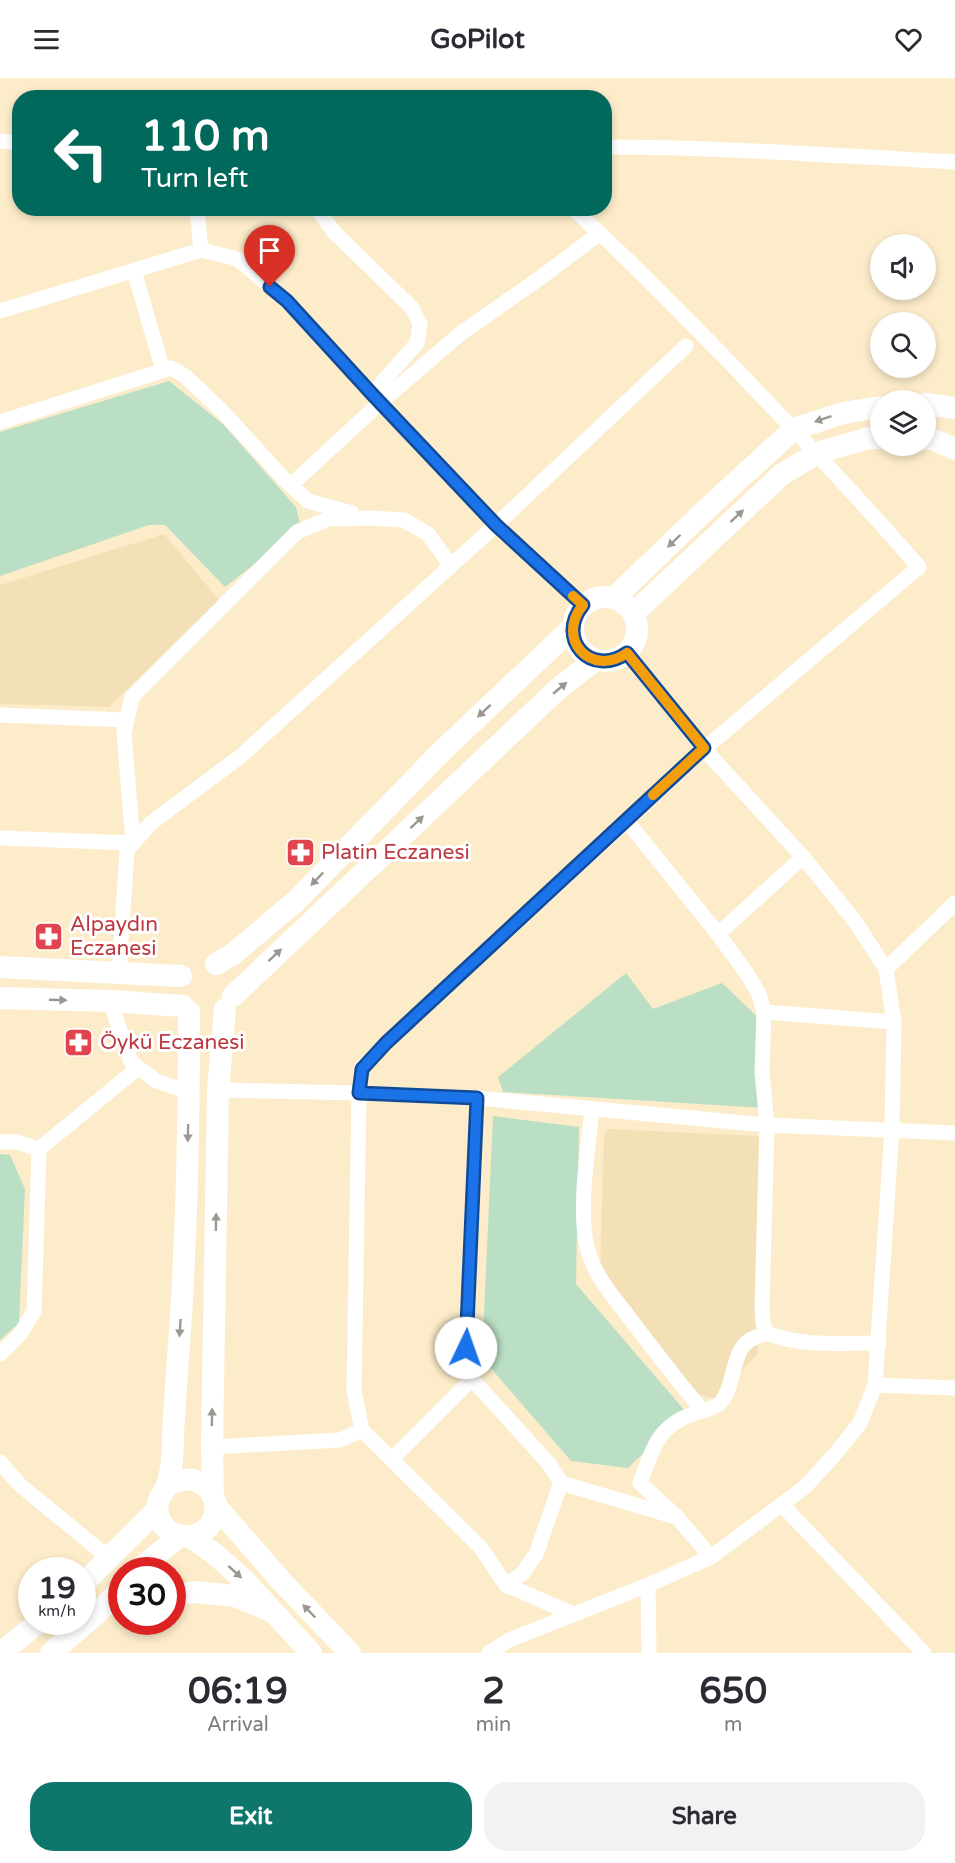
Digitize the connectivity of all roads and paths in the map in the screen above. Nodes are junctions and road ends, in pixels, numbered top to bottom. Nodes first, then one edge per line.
1 (612, 147) edge
2 (955, 162) edge
3 (198, 216) edge
4 (323, 216) edge
5 (581, 216) edge
6 (600, 233) junction
7 (201, 250) junction
8 (134, 271) junction
9 (0, 311) edge
10 (686, 346) dead end
11 (163, 370) junction
12 (376, 398) junction
13 (936, 405) edge
14 (955, 408) edge
15 (870, 409) edge
16 (0, 422) edge
17 (794, 429) junction
18 (870, 438) edge
19 (936, 441) edge
20 (955, 449) edge
21 (817, 453) junction
22 (291, 485) junction
23 (370, 518) junction
24 (496, 525) junction
25 (451, 566) junction
26 (614, 598) junction
27 (583, 605) junction
28 (633, 614) junction
29 (572, 628) junction
30 (627, 653) junction
31 (595, 660) junction
32 (0, 715) edge
33 (127, 720) junction
34 (704, 748) junction
35 (626, 820) junction
36 (0, 838) edge
37 (133, 843) junction
38 (803, 857) junction
39 (955, 903) edge
40 (718, 934) junction
41 (216, 964) junction
42 (0, 967) edge
43 (886, 969) junction
44 (119, 973) junction
45 (181, 976) junction
46 (0, 998) edge
47 (110, 1001) junction
48 (229, 1002) junction
49 (186, 1009) junction
50 (764, 1012) junction
51 (894, 1022) junction
52 (138, 1068) junction
53 (218, 1090) junction
54 (189, 1092) junction
55 (359, 1093) junction
56 (477, 1098) junction
57 (592, 1109) junction
58 (767, 1125) junction
59 (892, 1129) junction
60 (955, 1133) edge
61 (0, 1142) edge
62 (39, 1149) junction
63 (767, 1333) junction
64 (879, 1343) junction
65 (0, 1354) edge
66 (472, 1379) junction
67 (875, 1385) junction
68 (955, 1388) edge
69 (703, 1411) junction
70 (362, 1430) junction
71 (212, 1447) junction
72 (392, 1459) junction
73 (0, 1462) edge
74 (561, 1483) junction
75 (167, 1486) junction
76 (214, 1500) junction
77 (782, 1505) junction
78 (157, 1510) junction
79 (676, 1516) junction
80 (184, 1536) junction
81 (112, 1556) junction
82 (156, 1557) edge
83 (711, 1557) junction
84 (96, 1571) edge
85 (506, 1585) junction
86 (648, 1585) junction
87 (186, 1594) edge
88 (108, 1609) edge
89 (274, 1613) junction
90 (573, 1614) junction
91 (22, 1635) edge
92 (1, 1651) edge
93 (51, 1653) edge
94 (311, 1653) edge
95 (350, 1653) edge
96 (489, 1653) edge
97 (649, 1653) edge
98 (924, 1653) edge

1 - 2 street
3 - 7 street
4 - 12 street
5 - 6 street
6 - 12 street
6 - 17 street
7 - 8 street
7 - 12 street
8 - 9 street
8 - 11 street
10 - 24 street
11 - 16 street
11 - 22 street
12 - 22 street
12 - 24 street
13 - 14 street
15 -> 17 street
17 - 21 street
17 -> 26 street
18 - 21 street
19 - 20 street
28 -> 21 street
21 - 34 street
22 - 23 street
23 - 25 street
23 - 33 street
24 - 25 street
24 - 27 street
25 - 37 street
26 - 27 street
26 - 28 street
27 - 29 street
28 - 30 street
29 - 31 street
29 -> 41 street
30 - 31 street
30 - 34 street
48 -> 31 street
32 - 33 street
33 - 37 street
34 - 35 street
34 - 38 street
35 - 40 street
35 - 55 street
36 - 37 street
37 - 44 street
38 - 40 street
38 - 43 street
39 - 43 street
40 - 50 street
41 - 45 street
41 - 48 street
42 - 44 street
43 - 51 street
44 - 45 street
45 - 49 street
46 -> 47 street
47 - 49 street
47 - 52 street
48 - 49 street
48 - 53 street
49 - 54 street
50 - 51 street
50 - 58 street
51 - 59 street
52 - 54 street
52 - 62 street
53 - 55 street
71 -> 53 street
54 -> 75 street
55 - 56 street
55 - 70 street
56 - 57 street
56 - 66 street
57 - 58 street
57 - 69 street
58 - 59 street
58 - 63 street
59 - 60 street
59 - 64 street
61 - 62 street
62 - 65 street
63 - 64 street
63 - 69 street
64 - 67 street
66 - 72 street
66 - 74 street
67 - 68 street
67 - 77 street
69 - 79 street
70 - 71 street
70 - 72 street
71 - 76 street
72 - 85 street
73 - 81 street
74 - 79 street
74 - 85 street
75 - 76 street
75 - 78 street
76 - 80 street
95 -> 76 street
77 - 83 street
77 - 98 street
78 - 80 street
78 - 81 street
79 - 83 street
80 - 82 street
80 -> 89 street
81 - 84 street
83 - 86 street
85 - 90 street
86 - 90 street
86 - 97 street
87 - 89 street
88 - 93 street
89 - 94 street
90 - 96 street
91 - 92 street

